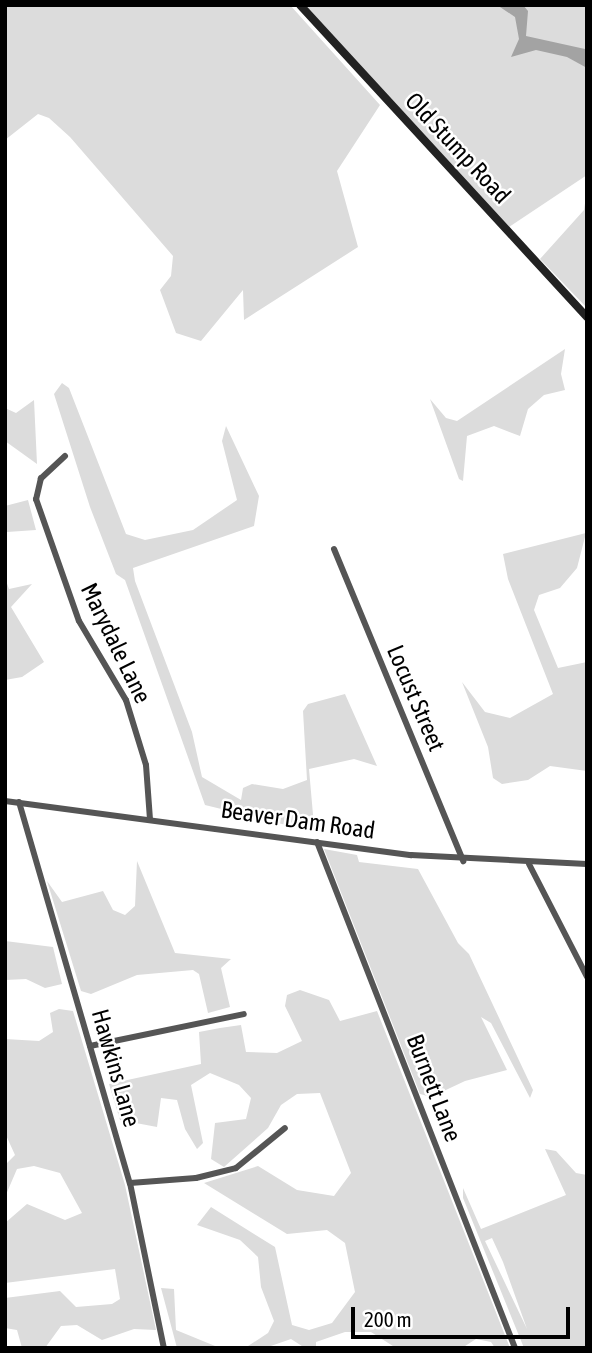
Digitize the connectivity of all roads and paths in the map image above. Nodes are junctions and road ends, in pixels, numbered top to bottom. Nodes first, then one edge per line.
1 (300, 5) edge
2 (587, 317) edge
3 (65, 456) dead end
4 (334, 549) dead end
5 (5, 801) edge
6 (19, 802) junction
7 (150, 820) junction
8 (317, 842) junction
9 (463, 861) junction
10 (529, 864) junction
11 (587, 864) edge
12 (587, 977) edge
13 (244, 1014) dead end
14 (90, 1046) junction
15 (285, 1128) dead end
16 (130, 1183) junction
17 (164, 1348) edge
18 (515, 1348) edge

1 - 2 street, Old Stump Road
3 - 7 street, Marydale Lane
4 - 9 street, Locust Street
5 - 6 street, Beaver Dam Road
6 - 7 street, Beaver Dam Road
6 - 14 street, Hawkins Lane
7 - 8 street, Beaver Dam Road
8 - 9 street, Beaver Dam Road
8 - 18 street, Burnett Lane
9 - 10 street, Beaver Dam Road
10 - 11 street, Beaver Dam Road
10 - 12 street
13 - 14 street
14 - 16 street, Hawkins Lane
15 - 16 street
16 - 17 street, Hawkins Lane

